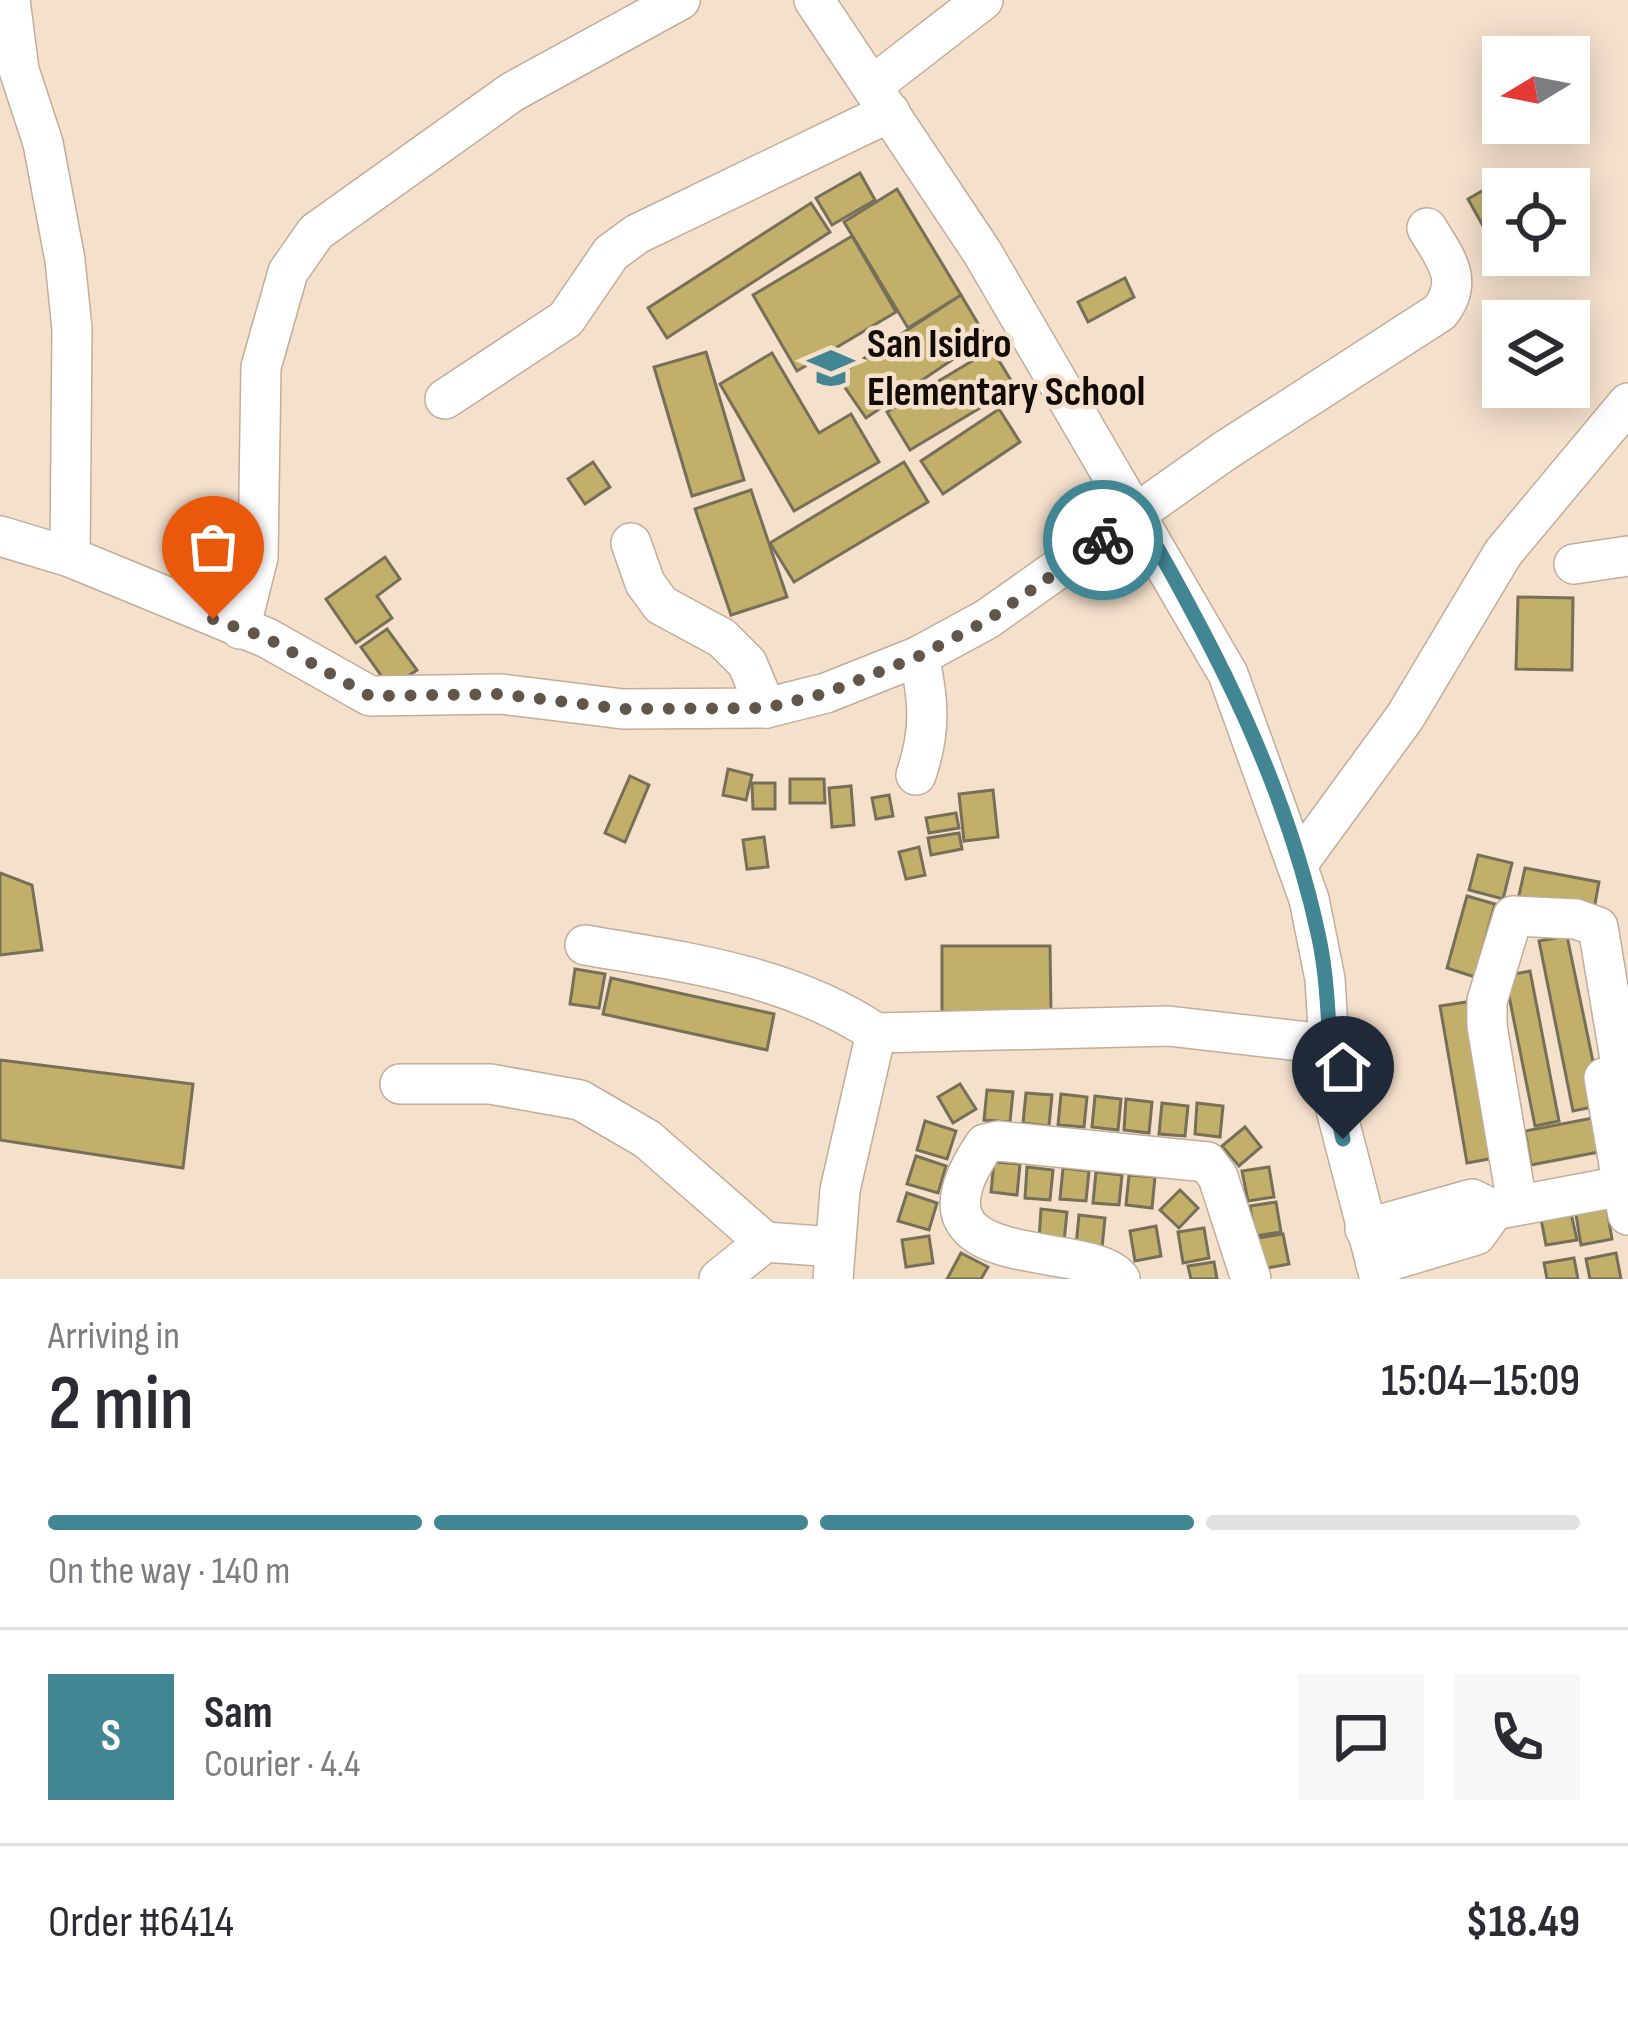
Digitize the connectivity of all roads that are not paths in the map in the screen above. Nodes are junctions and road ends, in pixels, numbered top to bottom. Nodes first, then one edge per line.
1 (10, 0) edge
2 (680, 0) edge
3 (814, 0) edge
4 (982, 0) edge
5 (881, 99) junction
6 (1427, 228) dead end
7 (445, 399) dead end
8 (1628, 403) edge
9 (1139, 516) junction
10 (9, 541) edge
11 (631, 543) dead end
12 (1628, 556) edge
13 (70, 557) junction
14 (1574, 564) dead end
15 (240, 629) junction
16 (919, 656) junction
17 (766, 708) junction
18 (916, 775) dead end
19 (1299, 862) junction
20 (1576, 919) junction
21 (585, 945) dead end
22 (876, 1033) junction
23 (1326, 1044) junction
24 (400, 1084) dead end
25 (1628, 1107) edge
26 (1625, 1183) edge
27 (1506, 1207) junction
28 (765, 1242) junction
29 (1373, 1258) edge
30 (834, 1263) edge
31 (719, 1279) edge
32 (1120, 1279) edge
33 (1251, 1279) edge

1 - 13 street
2 - 15 street
3 - 5 street
4 - 5 street
5 - 7 street
5 - 9 street
6 - 9 street
8 - 19 street
9 - 16 street
9 - 19 street
10 - 13 street
11 - 17 street
12 - 14 street
13 - 15 street
15 - 17 street
16 - 17 street
16 - 18 street
19 - 23 street
20 - 25 street
20 - 26 street
20 - 27 street
21 - 22 street
22 - 23 street
22 - 30 street
23 - 29 street
24 - 28 street
26 - 27 street
27 - 29 street
28 - 30 street
28 - 31 street
32 - 33 street

